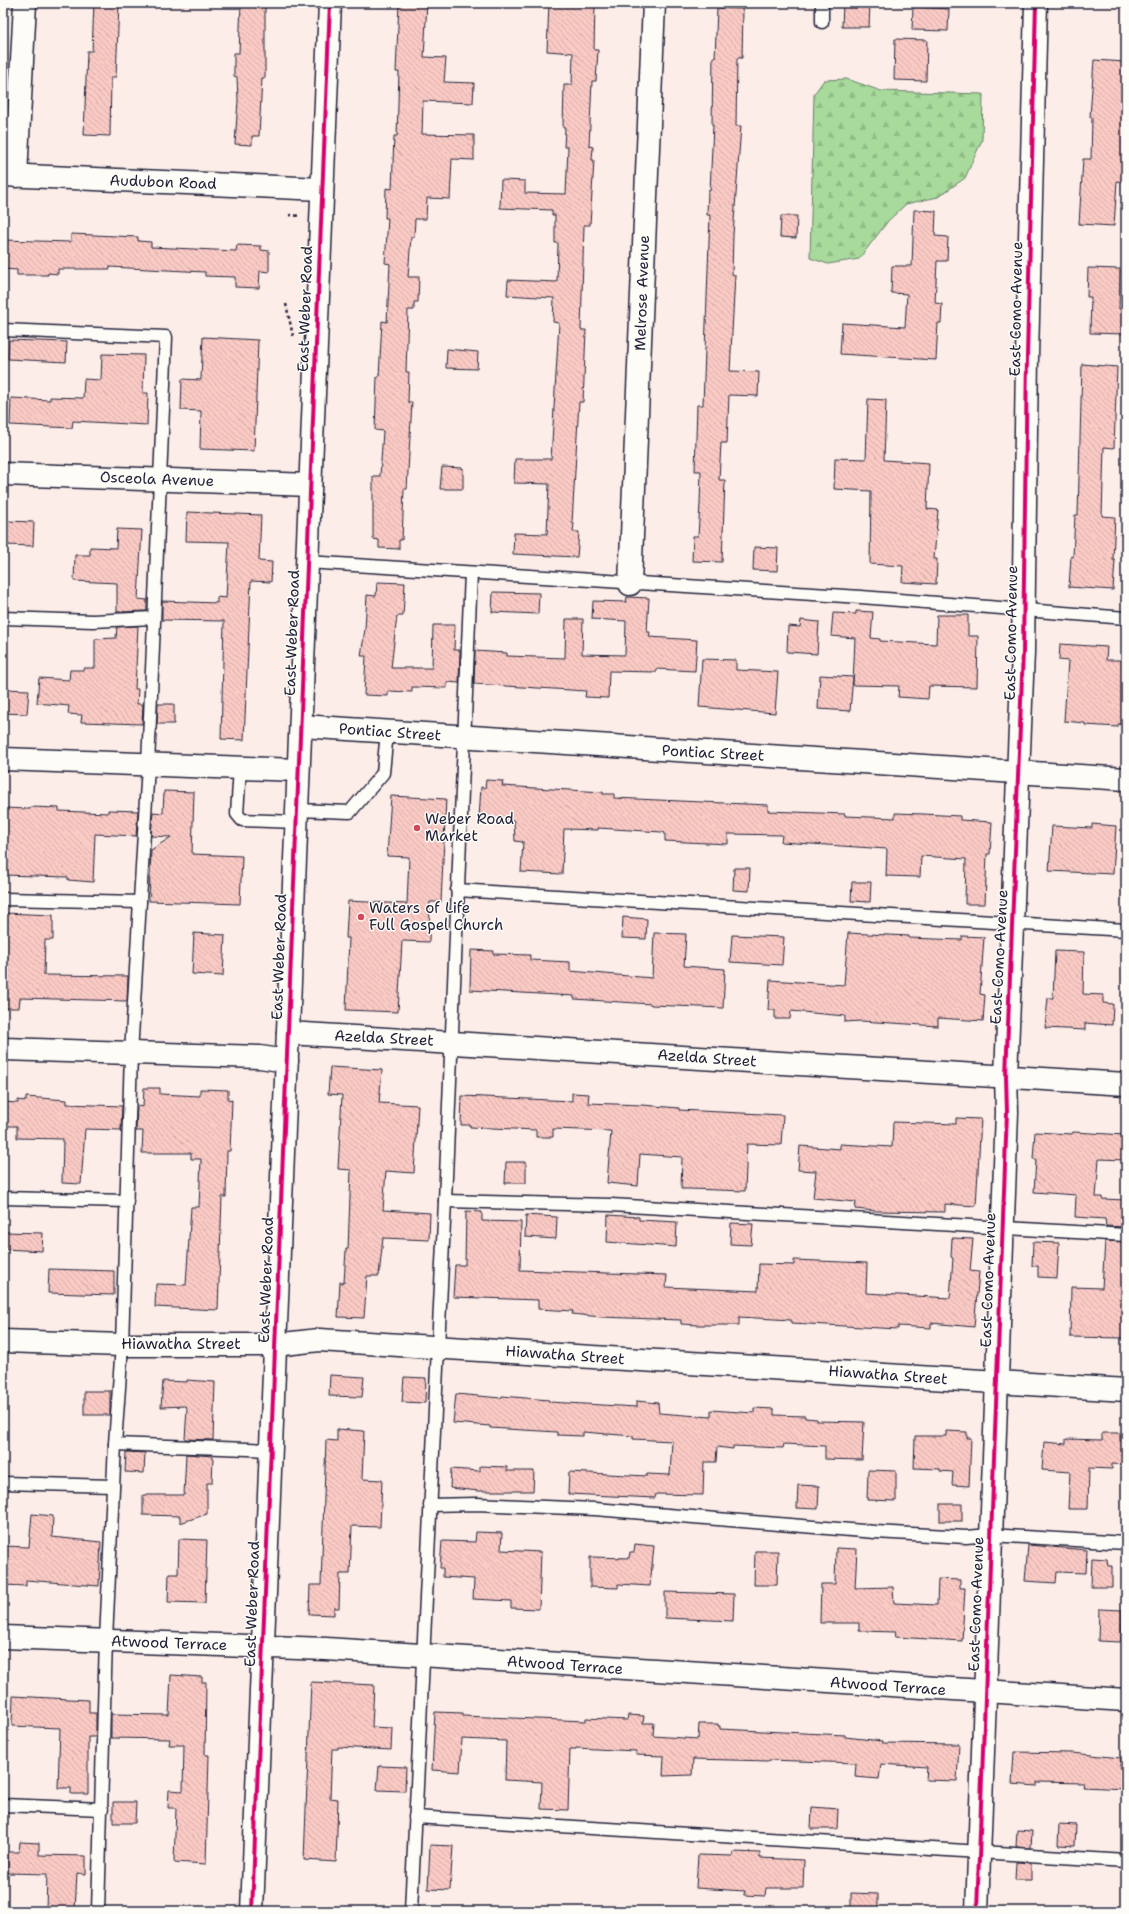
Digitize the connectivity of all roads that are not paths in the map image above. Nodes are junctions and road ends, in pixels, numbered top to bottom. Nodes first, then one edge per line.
1 (25, 3) edge
2 (330, 3) edge
3 (654, 3) edge
4 (822, 3) edge
5 (1036, 3) edge
6 (822, 22) dead end
7 (10, 176) edge
8 (322, 189) junction
9 (3, 330) edge
10 (3, 474) edge
11 (159, 480) junction
12 (310, 484) junction
13 (307, 562) junction
14 (471, 573) junction
15 (630, 584) junction
16 (1024, 611) junction
17 (3, 618) edge
18 (153, 618) junction
19 (1126, 618) edge
20 (300, 726) junction
21 (387, 732) junction
22 (463, 737) junction
23 (3, 759) edge
24 (148, 765) junction
25 (240, 768) junction
26 (298, 770) junction
27 (1019, 772) junction
28 (1126, 779) edge
29 (297, 816) junction
30 (457, 890) junction
31 (3, 899) edge
32 (140, 902) junction
33 (1012, 923) junction
34 (1126, 930) edge
35 (288, 1033) junction
36 (450, 1042) junction
37 (3, 1049) edge
38 (132, 1054) junction
39 (287, 1061) junction
40 (1006, 1076) junction
41 (1126, 1084) edge
42 (3, 1198) edge
43 (127, 1201) junction
44 (445, 1201) junction
45 (1002, 1228) junction
46 (1126, 1235) edge
47 (3, 1341) edge
48 (122, 1345) junction
49 (275, 1345) junction
50 (439, 1347) junction
51 (996, 1382) junction
52 (1126, 1390) edge
53 (115, 1444) junction
54 (271, 1450) junction
55 (3, 1482) edge
56 (113, 1486) junction
57 (430, 1505) junction
58 (990, 1535) junction
59 (1126, 1543) edge
60 (3, 1637) edge
61 (106, 1640) junction
62 (263, 1647) junction
63 (422, 1655) junction
64 (985, 1692) junction
65 (1126, 1700) edge
66 (3, 1805) edge
67 (102, 1809) junction
68 (415, 1816) junction
69 (980, 1852) junction
70 (1126, 1861) edge
71 (98, 1911) edge
72 (252, 1911) edge
73 (411, 1911) edge
74 (978, 1911) edge

1 - 7 street
2 - 8 street, East Weber Road
3 - 15 street, Melrose Avenue
4 - 6 lane
5 - 16 street, East Como Avenue
7 - 8 street, Audubon Road
8 - 12 street, East Weber Road
9 - 11 lane
10 - 11 street, Osceola Avenue
11 - 12 street, Osceola Avenue
11 - 18 lane
12 - 13 street, East Weber Road
13 - 14 lane
13 - 20 street, East Weber Road
14 - 15 lane
14 - 22 lane
15 - 16 lane
16 - 19 lane
16 - 27 street, East Como Avenue
17 - 18 lane
18 - 24 lane
20 - 21 street, Pontiac Street
20 - 26 street, East Weber Road
21 - 22 street, Pontiac Street
21 - 29 lane
22 - 27 street, Pontiac Street
22 - 30 lane
23 - 24 street
24 - 25 street
24 - 32 lane
25 - 26 street
25 - 29 lane
26 - 29 street, East Weber Road
27 - 28 street, Pontiac Street
27 - 33 street, East Como Avenue
29 - 35 street, East Weber Road
30 - 33 lane
30 - 36 lane
31 - 32 lane
32 - 38 lane
33 - 34 lane
33 - 40 street, East Como Avenue
35 - 36 street, Azelda Street
35 - 39 street, East Weber Road
36 - 40 street, Azelda Street
36 - 44 lane
37 - 38 street
38 - 39 street
38 - 43 lane
39 - 49 street, East Weber Road
40 - 41 street, Azelda Street
40 - 45 street, East Como Avenue
42 - 43 lane
43 - 48 lane
44 - 45 lane
44 - 50 lane
45 - 46 lane
45 - 51 street, East Como Avenue
47 - 48 street, Hiawatha Street
48 - 49 street, Hiawatha Street
48 - 53 lane
49 - 50 street, Hiawatha Street
49 - 54 street, East Weber Road
50 - 51 street, Hiawatha Street
50 - 57 lane
51 - 52 street, Hiawatha Street
51 - 58 street, East Como Avenue
53 - 54 lane
53 - 56 lane
54 - 62 street, East Weber Road
55 - 56 lane
56 - 61 lane
57 - 58 lane
57 - 63 lane
58 - 59 lane
58 - 64 street, East Como Avenue
60 - 61 street, Atwood Terrace
61 - 62 street, Atwood Terrace
61 - 67 lane
62 - 63 street, Atwood Terrace
62 - 72 street, East Weber Road
63 - 64 street, Atwood Terrace
63 - 68 lane
64 - 65 street, Atwood Terrace
64 - 69 street, East Como Avenue
66 - 67 lane
67 - 71 lane
68 - 69 lane
68 - 73 lane
69 - 70 lane
69 - 74 street, East Como Avenue

